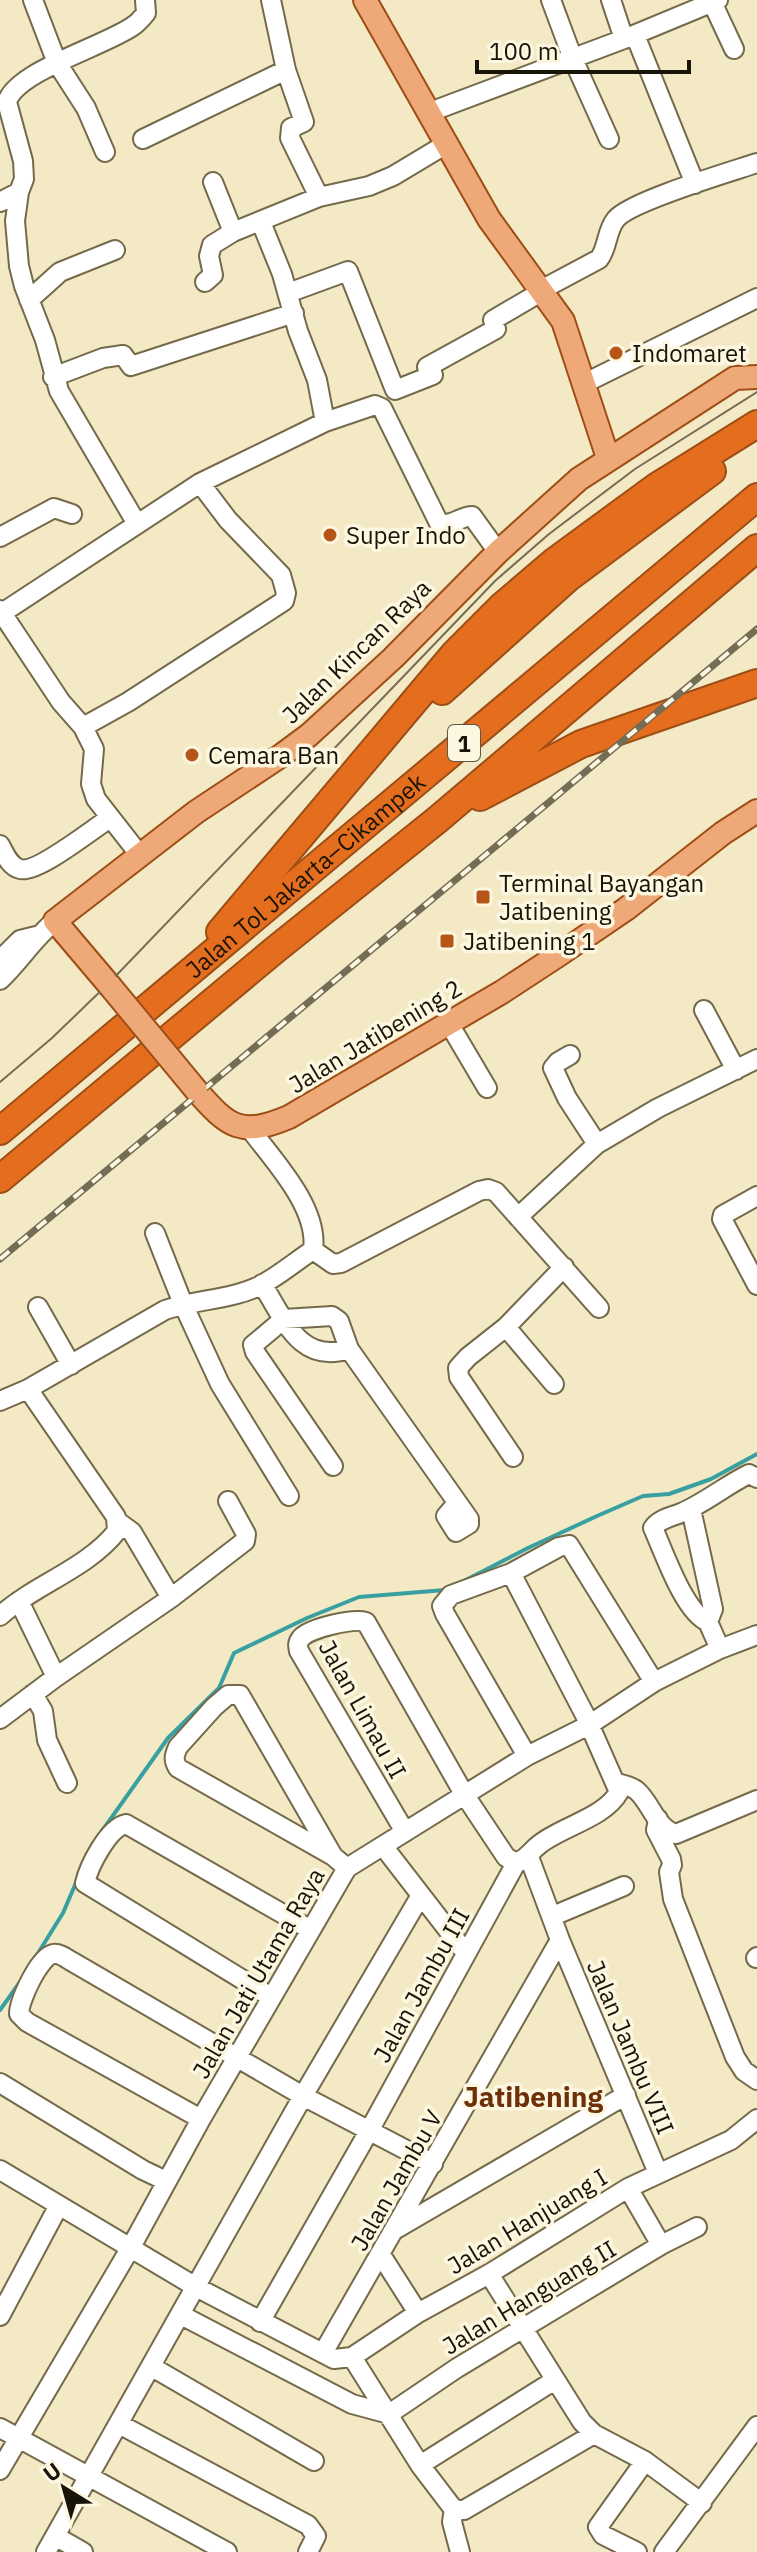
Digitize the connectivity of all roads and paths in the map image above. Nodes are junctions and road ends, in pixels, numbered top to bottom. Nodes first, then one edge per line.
1 (33, 0) edge
2 (145, 0) edge
3 (271, 0) edge
4 (365, 0) edge
5 (551, 0) edge
6 (611, 0) edge
7 (715, 1) edge
8 (629, 37) junction
9 (734, 49) dead end
10 (573, 59) junction
11 (57, 63) junction
12 (286, 70) junction
13 (430, 112) junction
14 (143, 139) dead end
15 (609, 139) dead end
16 (448, 143) junction
17 (105, 152) dead end
18 (757, 163) edge
19 (213, 182) dead end
20 (695, 184) junction
21 (19, 192) junction
22 (319, 197) junction
23 (0, 202) edge
24 (261, 222) junction
25 (233, 232) junction
26 (115, 250) dead end
27 (205, 282) dead end
28 (288, 293) junction
29 (537, 293) junction
30 (757, 298) edge
31 (29, 300) junction
32 (294, 313) junction
33 (53, 377) junction
34 (757, 377) edge
35 (583, 384) junction
36 (325, 422) junction
37 (757, 424) edge
38 (757, 441) edge
39 (608, 458) junction
40 (200, 483) junction
41 (757, 497) edge
42 (72, 514) dead end
43 (137, 524) junction
44 (0, 537) edge
45 (757, 548) edge
46 (498, 552) junction
47 (1, 612) edge
48 (757, 683) edge
49 (83, 727) junction
50 (358, 770) junction
51 (757, 811) edge
52 (110, 818) junction
53 (437, 820) junction
54 (0, 845) edge
55 (139, 854) junction
56 (61, 929) junction
57 (36, 936) junction
58 (0, 960) edge
59 (0, 980) edge
60 (171, 990) junction
61 (704, 1010) dead end
62 (448, 1022) junction
63 (570, 1055) dead end
64 (757, 1059) edge
65 (736, 1070) junction
66 (487, 1088) dead end
67 (250, 1129) junction
68 (0, 1131) edge
69 (597, 1144) junction
70 (0, 1179) edge
71 (757, 1196) edge
72 (518, 1217) junction
73 (155, 1233) dead end
74 (313, 1250) junction
75 (564, 1267) junction
76 (262, 1284) junction
77 (757, 1285) edge
78 (183, 1304) junction
79 (38, 1307) dead end
80 (599, 1308) dead end
81 (284, 1319) junction
82 (506, 1327) junction
83 (349, 1349) junction
84 (71, 1365) junction
85 (554, 1384) dead end
86 (28, 1389) junction
87 (0, 1401) edge
88 (513, 1457) dead end
89 (333, 1466) dead end
90 (757, 1478) edge
91 (289, 1496) dead end
92 (228, 1501) dead end
93 (457, 1503) dead end
94 (691, 1509) junction
95 (117, 1521) junction
96 (511, 1573) junction
97 (171, 1598) junction
98 (19, 1601) junction
99 (0, 1616) edge
100 (708, 1622) junction
101 (757, 1635) edge
102 (720, 1649) junction
103 (56, 1677) junction
104 (654, 1682) junction
105 (33, 1694) junction
106 (0, 1719) edge
107 (589, 1725) junction
108 (527, 1756) junction
109 (67, 1783) dead end
110 (617, 1783) junction
111 (464, 1794) junction
112 (757, 1800) edge
113 (658, 1819) junction
114 (405, 1832) junction
115 (383, 1846) junction
116 (522, 1860) junction
117 (340, 1862) junction
118 (624, 1886) dead end
119 (421, 1895) junction
120 (553, 1916) junction
121 (311, 1930) junction
122 (560, 1940) junction
123 (465, 1952) junction
124 (271, 1997) junction
125 (236, 2058) junction
126 (757, 2080) edge
127 (0, 2083) edge
128 (626, 2095) junction
129 (303, 2096) junction
130 (201, 2119) junction
131 (757, 2119) edge
132 (369, 2131) junction
133 (433, 2164) junction
134 (0, 2170) edge
135 (658, 2173) junction
136 (166, 2181) junction
137 (628, 2188) junction
138 (58, 2207) junction
139 (697, 2227) dead end
140 (394, 2230) junction
141 (661, 2245) junction
142 (131, 2247) junction
143 (381, 2255) junction
144 (489, 2274) junction
145 (196, 2287) junction
146 (418, 2313) junction
147 (181, 2315) junction
148 (0, 2316) edge
149 (260, 2322) junction
150 (523, 2328) junction
151 (323, 2353) junction
152 (352, 2357) junction
153 (152, 2367) junction
154 (555, 2380) junction
155 (389, 2414) junction
156 (119, 2424) junction
157 (757, 2426) edge
158 (0, 2428) edge
159 (594, 2434) junction
160 (17, 2438) junction
161 (314, 2461) dead end
162 (645, 2461) junction
163 (420, 2465) junction
164 (0, 2470) edge
165 (90, 2477) junction
166 (702, 2503) junction
167 (456, 2509) junction
168 (51, 2544) edge
169 (83, 2552) edge
170 (227, 2552) edge
171 (308, 2552) edge
172 (460, 2552) edge
173 (637, 2552) edge
174 (664, 2552) edge

1 - 11 street
2 - 11 street
3 - 12 street
4 - 13 main road
5 - 10 street
6 - 8 street
7 - 8 street
7 - 9 street
8 - 10 street
8 - 20 street
10 - 13 street
10 - 15 street
11 - 17 street
11 - 21 street
12 - 14 street
12 - 22 street
13 - 16 main road
16 - 22 street
16 - 29 main road
18 - 20 street
19 - 25 street
20 - 29 street
21 - 23 street
21 - 31 street
22 - 24 street
24 - 25 street
24 - 28 street
25 - 27 street
26 - 31 street
28 - 29 street
28 - 32 street
29 - 35 main road
30 - 35 street
31 - 33 street
32 - 33 street
32 - 36 street
33 - 43 street
34 - 39 main road, Jalan Kincan Raya
35 - 39 main road
36 - 40 street
36 - 46 street
37 - 50 highway
38 - 50 highway
39 - 46 main road, Jalan Kincan Raya
40 - 43 street
40 - 49 street
41 - 60 highway, Jalan Tol Jakarta–Cikampek / 1
42 - 44 street
43 - 47 street
45 - 53 highway, Jalan Tol Jakarta–Cikampek / 1
46 - 55 main road, Jalan Kincan Raya
47 - 49 street
48 - 53 highway
49 - 52 street
50 - 60 highway
51 - 62 main road, Jalan Jatibening 2
52 - 54 street
52 - 55 street
53 - 70 highway, Jalan Tol Jakarta–Cikampek / 1
55 - 56 main road, Jalan Kincan Raya
56 - 57 street
56 - 67 main road, bridge
57 - 58 street
57 - 59 street
60 - 68 highway, Jalan Tol Jakarta–Cikampek / 1
61 - 65 street
62 - 66 street
62 - 67 main road, Jalan Jatibening 2
63 - 69 street
64 - 65 street
65 - 69 street
67 - 74 street
69 - 72 street
71 - 77 street
72 - 74 street
72 - 75 street
73 - 78 street
74 - 76 street
75 - 80 street
75 - 82 street
76 - 78 street
76 - 81 street
78 - 84 street
78 - 91 street
79 - 84 street
81 - 83 street
81 - 83 street
81 - 89 street
82 - 85 street
82 - 88 street
83 - 93 street
84 - 86 street
86 - 87 street
86 - 95 street
90 - 94 street
92 - 97 street
94 - 100 street
94 - 100 street
95 - 97 street
95 - 98 street
96 - 104 street
96 - 107 street
96 - 108 street
97 - 103 street
98 - 99 street
98 - 103 street
100 - 102 street
101 - 102 street, Jalan Jati Utama Raya
102 - 104 street, Jalan Jati Utama Raya
103 - 105 street
104 - 107 street, Jalan Jati Utama Raya
105 - 106 street
105 - 109 street
107 - 108 street, Jalan Jati Utama Raya
107 - 110 street
108 - 111 street, Jalan Jati Utama Raya
110 - 113 street
110 - 116 street
111 - 114 street, Jalan Jati Utama Raya
111 - 114 street, Jalan Limau II
111 - 116 street
112 - 113 street
113 - 126 street
114 - 115 street, Jalan Jati Utama Raya
115 - 117 street, Jalan Jati Utama Raya
115 - 119 street
116 - 120 street
116 - 123 street, Jalan Jambu III
117 - 117 street
117 - 121 street, Jalan Jati Utama Raya
118 - 120 street
119 - 123 street
119 - 129 street
120 - 122 street
121 - 124 street, Jalan Jati Utama Raya
121 - 124 street
122 - 128 street, Jalan Jambu VIII
122 - 133 street, Jalan Jambu V
123 - 132 street, Jalan Jambu III
124 - 125 street, Jalan Jati Utama Raya
125 - 129 street
125 - 130 street, Jalan Jati Utama Raya
125 - 130 street
127 - 136 street
128 - 135 street, Jalan Jambu VIII
128 - 140 street
129 - 132 street
129 - 145 street
130 - 136 street, Jalan Jati Utama Raya
131 - 135 street, Jalan Hanjuang I
132 - 133 street
132 - 149 street, Jalan Jambu III
133 - 140 street, Jalan Jambu V
134 - 138 street
135 - 137 street, Jalan Hanjuang I
136 - 142 street, Jalan Jati Utama Raya
137 - 141 street
137 - 144 street, Jalan Hanjuang I
138 - 142 street
138 - 148 street
139 - 141 street, Jalan Hanguang II
140 - 143 street, Jalan Jambu V
141 - 150 street, Jalan Hanguang II
142 - 145 street
142 - 160 street, Jalan Jati Utama Raya
143 - 146 street
143 - 151 street, Jalan Jambu V
144 - 146 street, Jalan Hanjuang I
144 - 150 street
145 - 147 street
145 - 149 street
146 - 152 street, Jalan Hanjuang I
147 - 153 street
147 - 155 street
149 - 151 street
150 - 154 street
150 - 155 street, Jalan Hanguang II
151 - 152 street
152 - 155 street
153 - 156 street
153 - 161 street
154 - 159 street
154 - 163 street
155 - 163 street
156 - 165 street
156 - 171 street
157 - 166 street
158 - 160 street
159 - 162 street
159 - 167 street
160 - 164 street, Jalan Jati Utama Raya
160 - 165 street
162 - 166 street
162 - 173 street
163 - 167 street
165 - 168 street
165 - 170 street
166 - 174 street
167 - 172 street
168 - 169 street

